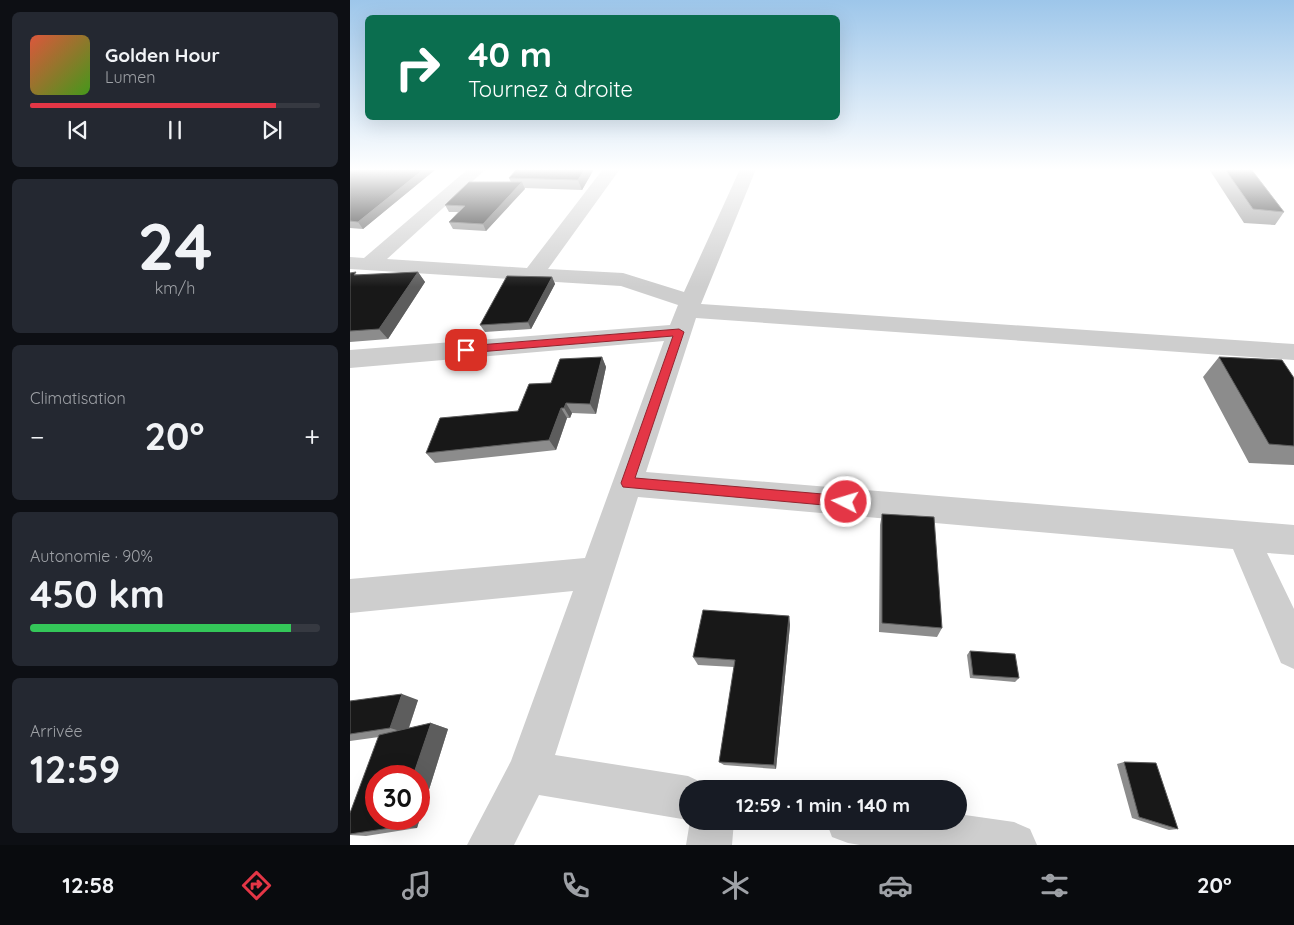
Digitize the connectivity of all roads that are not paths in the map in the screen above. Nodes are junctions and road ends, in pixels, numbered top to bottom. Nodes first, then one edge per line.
1 (429, 208) edge
2 (582, 208) edge
3 (731, 208) edge
4 (359, 264) edge
5 (534, 273) junction
6 (685, 314) junction
7 (1294, 352) edge
8 (350, 360) edge
9 (627, 483) junction
10 (1243, 536) junction
11 (1294, 540) edge
12 (596, 573) junction
13 (350, 596) edge
14 (1294, 650) edge
15 (528, 772) junction
16 (679, 797) edge
17 (711, 830) edge
18 (910, 830) edge
19 (490, 845) edge
20 (709, 845) edge
21 (1014, 845) edge

1 - 4 street
2 - 5 street
3 - 6 street
4 - 5 street
5 - 6 street
6 - 7 street
6 - 8 street
6 - 9 street
9 - 10 street
9 - 12 street
10 - 11 street
10 - 14 street
12 - 13 street
12 - 15 street
15 - 16 street
15 - 19 street
17 - 20 street
18 - 21 street

